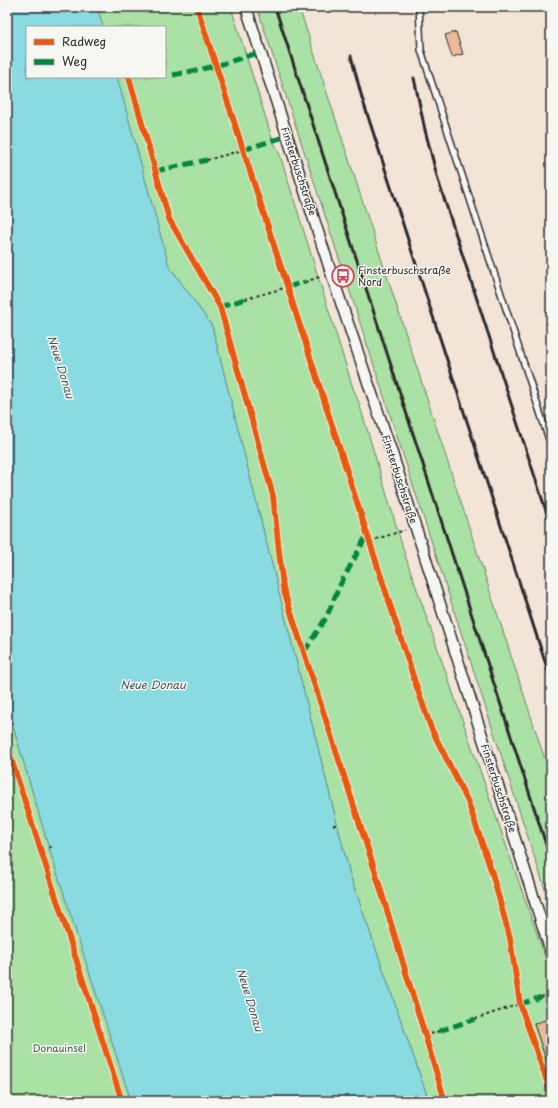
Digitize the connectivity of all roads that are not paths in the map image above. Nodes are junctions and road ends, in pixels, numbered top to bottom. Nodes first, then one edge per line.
1 (246, 7) edge
2 (419, 7) edge
3 (551, 446) edge
4 (551, 952) edge

1 - 4 street, Finsterbuschstraße
2 - 3 lane

